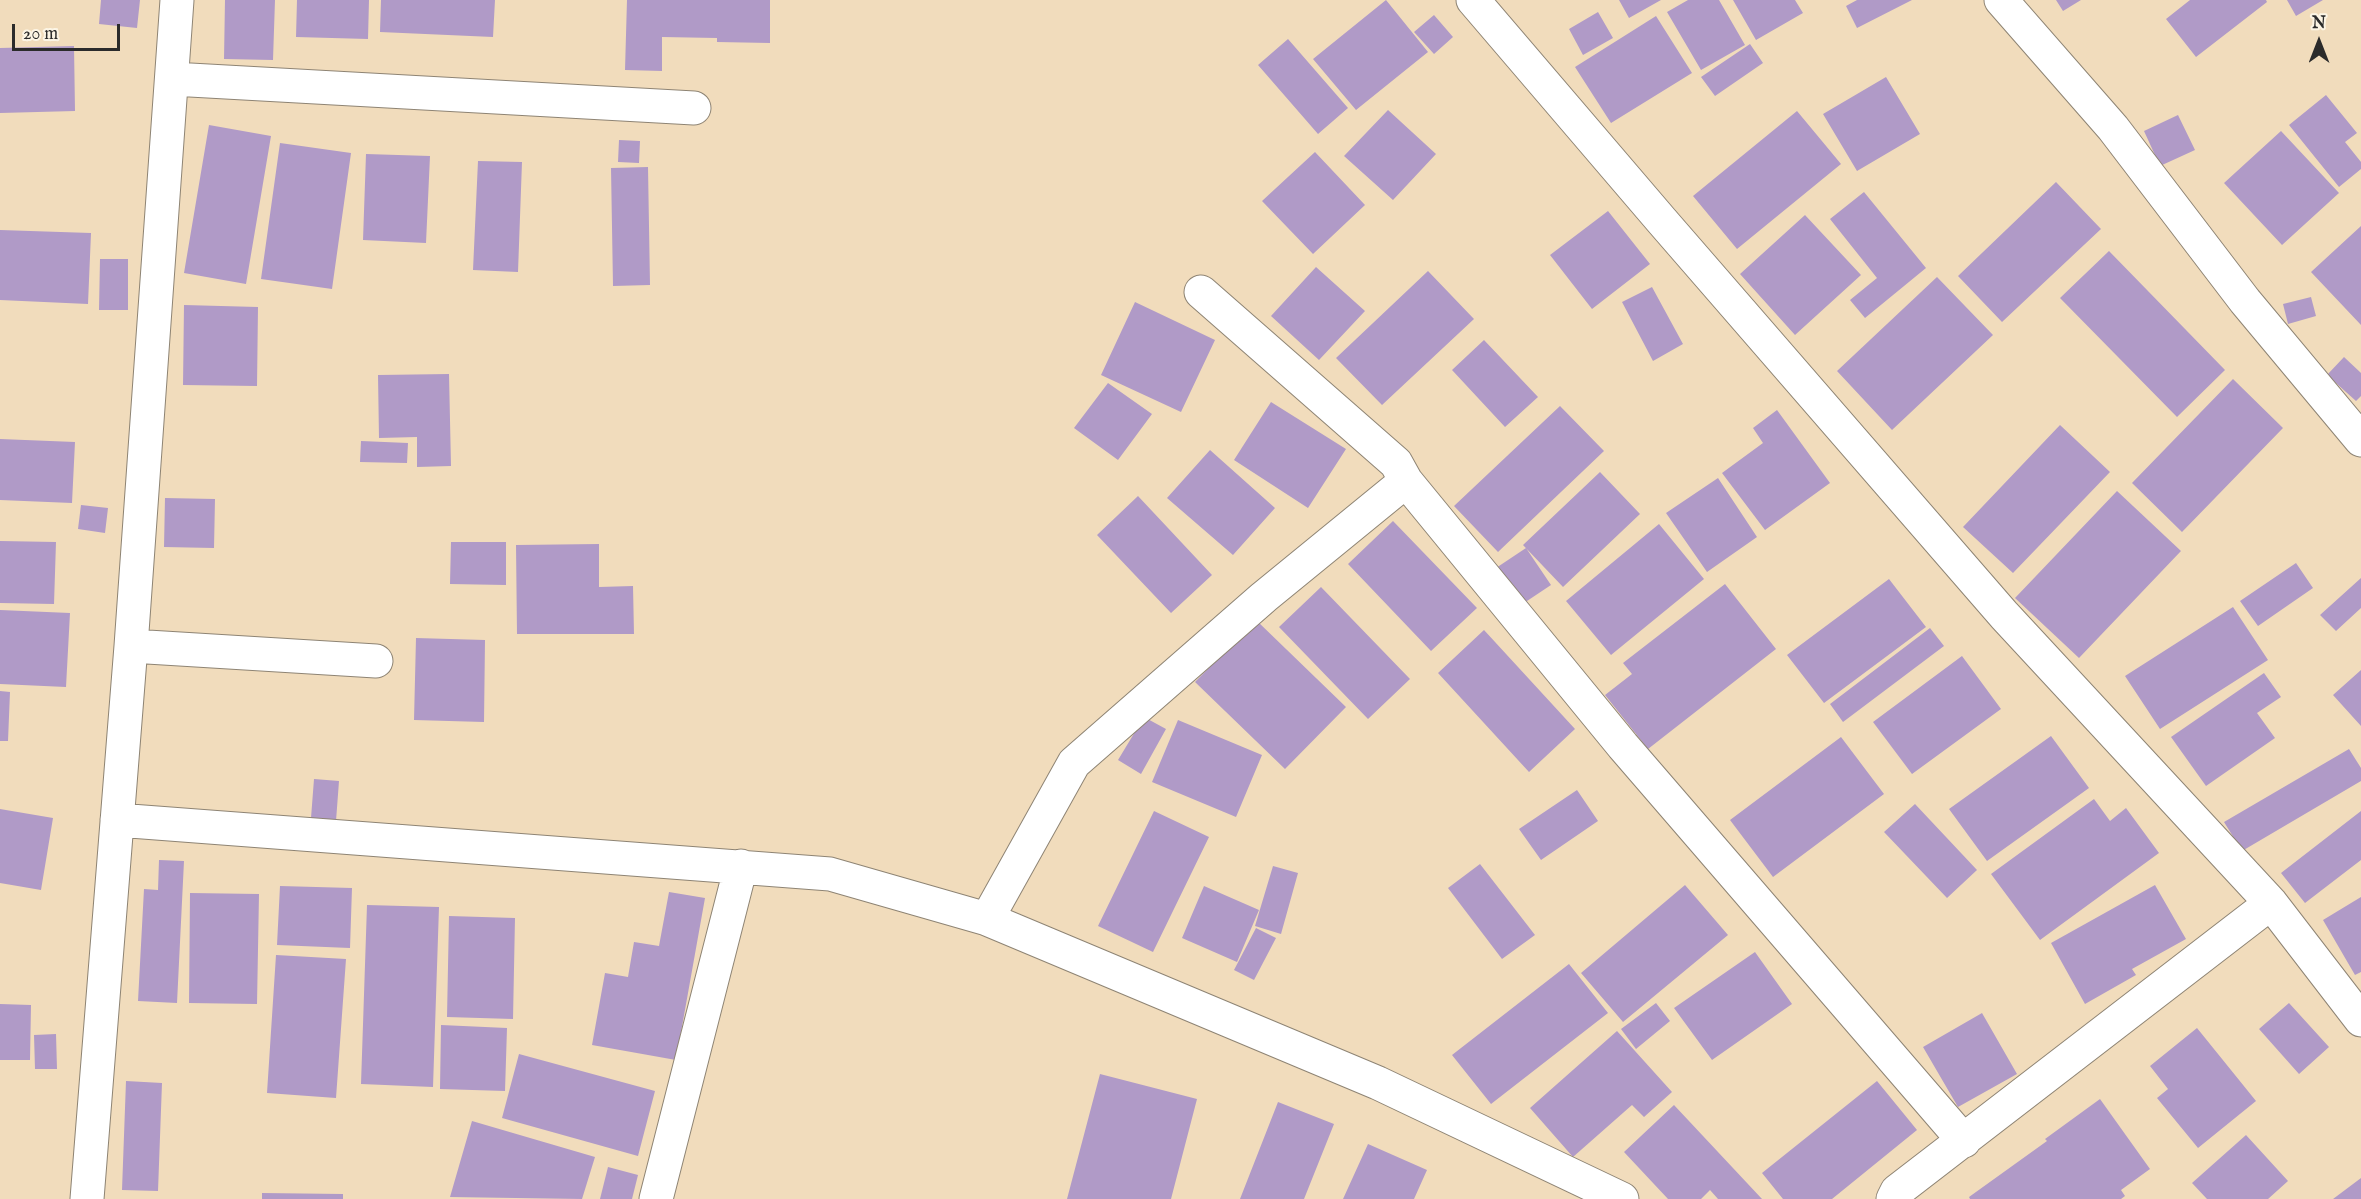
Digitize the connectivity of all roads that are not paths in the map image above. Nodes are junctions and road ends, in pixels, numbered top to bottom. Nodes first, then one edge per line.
1 (177, 0) edge
2 (1473, 0) edge
3 (2001, 0) edge
4 (172, 79) junction
5 (694, 108) dead end
6 (1201, 292) dead end
7 (2361, 440) edge
8 (1406, 481) junction
9 (131, 646) junction
10 (376, 661) dead end
11 (117, 820) junction
12 (741, 866) junction
13 (2271, 903) junction
14 (987, 920) junction
15 (2361, 1020) edge
16 (1964, 1141) junction
17 (87, 1199) edge
18 (656, 1199) edge
19 (1622, 1199) edge
20 (1893, 1199) edge

1 - 4 street
2 - 13 street
3 - 7 street
4 - 5 street
4 - 9 street
6 - 8 street
8 - 14 street
8 - 16 street
9 - 10 street
9 - 11 street
11 - 12 street
11 - 17 street
12 - 14 street
12 - 18 street
13 - 15 street
13 - 16 street
14 - 19 street
16 - 20 street

